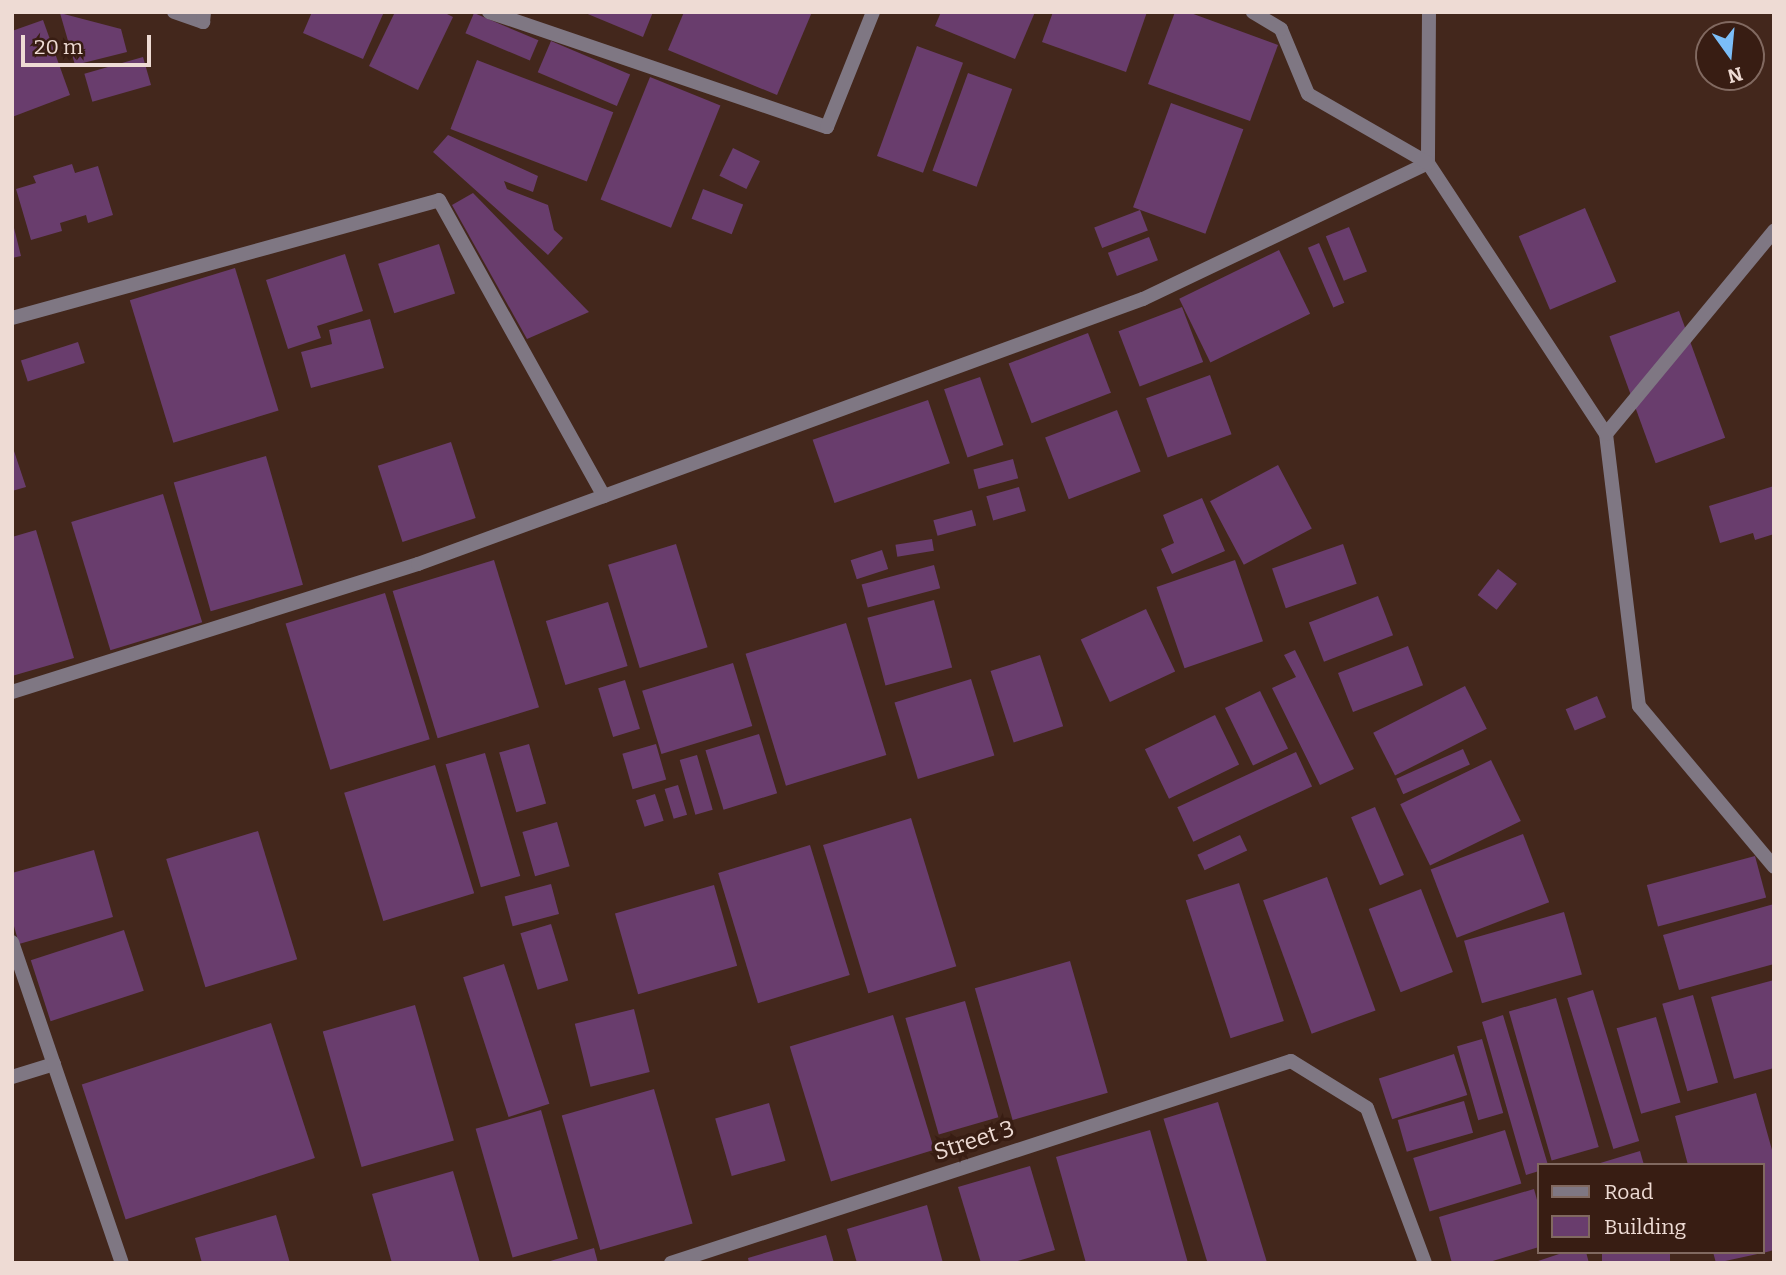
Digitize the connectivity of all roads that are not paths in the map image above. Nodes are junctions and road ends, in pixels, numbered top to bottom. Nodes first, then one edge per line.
1 (174, 12) edge
2 (204, 12) edge
3 (489, 12) edge
4 (873, 12) edge
5 (1253, 12) edge
6 (1429, 12) edge
7 (1428, 163) junction
8 (1774, 231) edge
9 (12, 318) edge
10 (1605, 434) junction
11 (604, 496) junction
12 (12, 692) edge
13 (1774, 867) edge
14 (12, 942) edge
15 (54, 1064) junction
16 (12, 1077) edge
17 (122, 1263) edge
18 (671, 1263) edge
19 (1425, 1263) edge

1 - 2 street
3 - 4 street
5 - 7 street
6 - 7 street
7 - 10 street
7 - 11 street
8 - 10 street
9 - 11 street
10 - 13 street
11 - 12 street
14 - 15 street
15 - 16 street
15 - 17 street
18 - 19 street, Street 3

